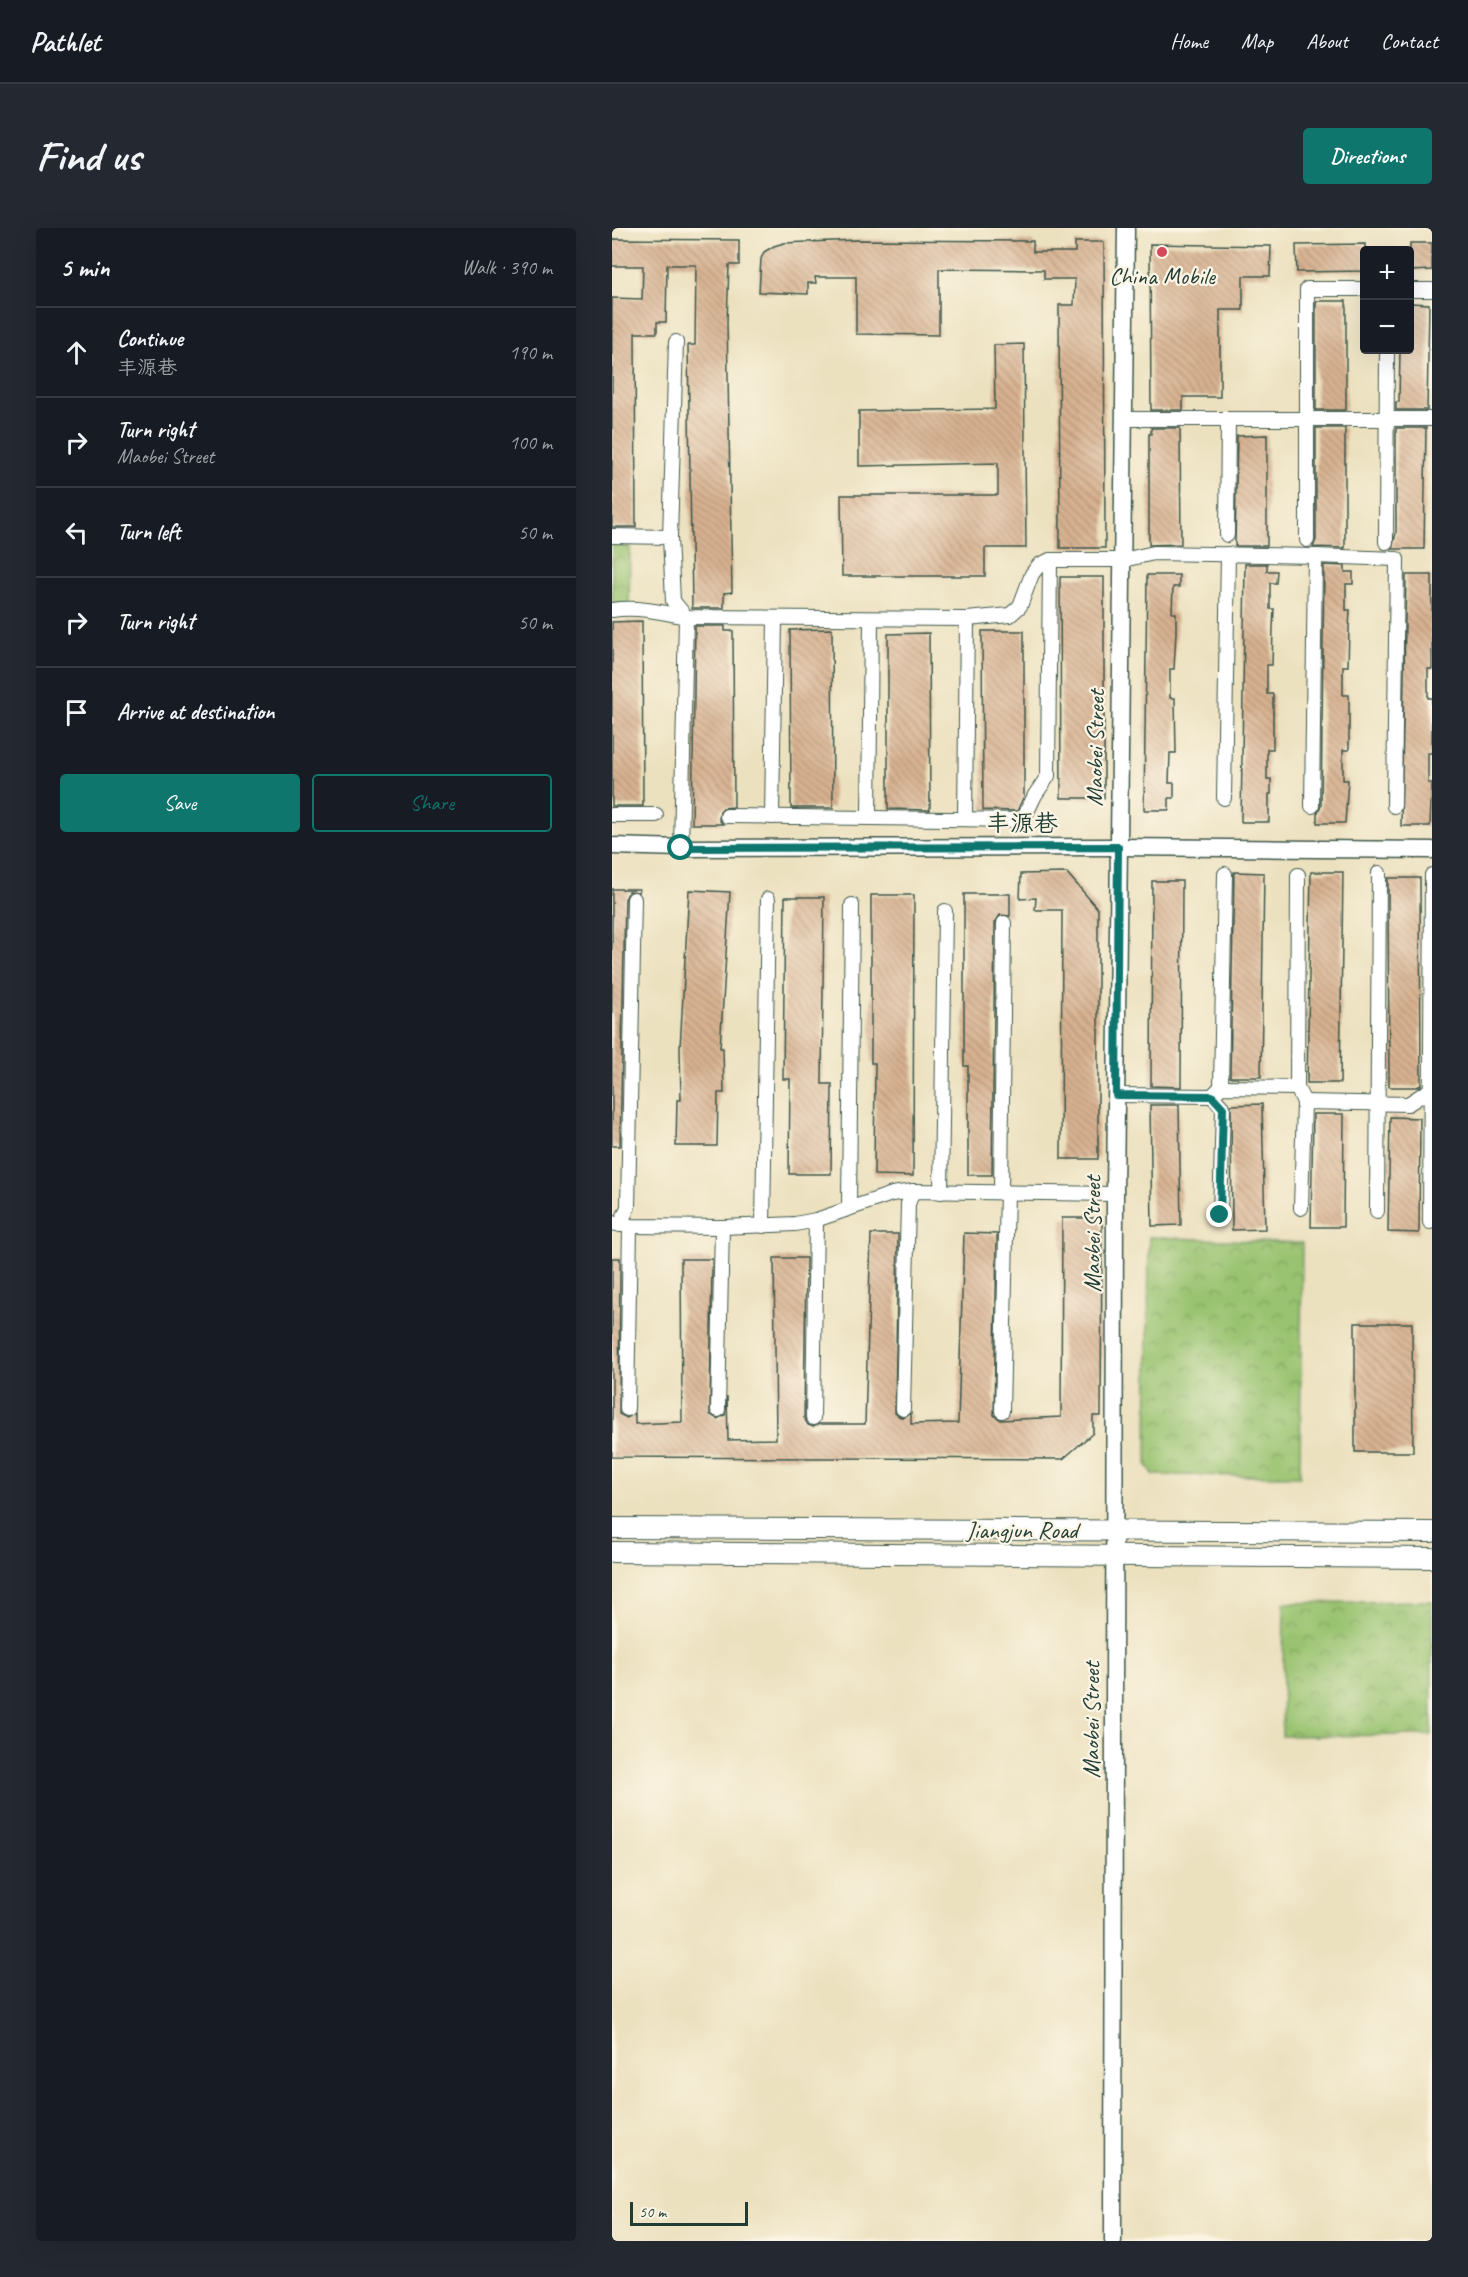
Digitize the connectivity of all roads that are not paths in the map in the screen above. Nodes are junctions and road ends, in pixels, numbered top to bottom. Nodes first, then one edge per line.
1 (1126, 228) edge
2 (1360, 289) edge
3 (1414, 290) edge
4 (1432, 290) edge
5 (676, 342) dead end
6 (1387, 354) edge
7 (1124, 419) junction
8 (1306, 419) junction
9 (1387, 419) junction
10 (1431, 419) edge
11 (1228, 420) junction
12 (1227, 535) dead end
13 (612, 536) edge
14 (670, 537) junction
15 (1307, 540) dead end
16 (1386, 542) dead end
17 (1228, 554) junction
18 (1315, 556) junction
19 (1050, 560) junction
20 (1123, 560) junction
21 (612, 609) edge
22 (686, 617) junction
23 (775, 619) junction
24 (967, 619) junction
25 (871, 620) junction
26 (1224, 798) dead end
27 (1312, 806) dead end
28 (1394, 806) dead end
29 (612, 815) edge
30 (656, 816) dead end
31 (727, 816) dead end
32 (772, 817) junction
33 (869, 817) junction
34 (965, 818) junction
35 (612, 846) edge
36 (1118, 847) junction
37 (681, 848) junction
38 (1432, 850) edge
39 (1379, 873) dead end
40 (1225, 874) dead end
41 (1298, 875) dead end
42 (1432, 875) edge
43 (634, 898) dead end
44 (768, 899) dead end
45 (852, 905) dead end
46 (945, 911) dead end
47 (1004, 923) dead end
48 (1297, 1088) junction
49 (1431, 1089) edge
50 (1217, 1092) junction
51 (1116, 1095) junction
52 (1304, 1102) junction
53 (1378, 1103) junction
54 (913, 1191) junction
55 (941, 1192) junction
56 (1004, 1193) junction
57 (1115, 1194) junction
58 (849, 1207) junction
59 (1301, 1208) dead end
60 (1377, 1211) dead end
61 (1220, 1215) dead end
62 (816, 1220) junction
63 (1430, 1222) dead end
64 (621, 1225) edge
65 (763, 1226) junction
66 (722, 1227) junction
67 (903, 1408) dead end
68 (627, 1409) dead end
69 (718, 1410) dead end
70 (1002, 1411) dead end
71 (813, 1418) dead end
72 (612, 1528) edge
73 (1115, 1531) junction
74 (1432, 1532) edge
75 (612, 1552) edge
76 (1116, 1556) junction
77 (1432, 1558) edge
78 (1113, 2241) edge

1 - 7 street, Maobei Street
2 - 8 street
3 - 4 street
5 - 14 street
6 - 9 street
7 - 11 street
7 - 20 street, Maobei Street
8 - 9 street
8 - 11 street
8 - 15 street
9 - 10 street
9 - 16 street
11 - 12 street
13 - 14 street
14 - 22 street
17 - 18 street
17 - 20 street
17 - 26 street
18 - 27 street
18 - 28 street
19 - 20 street
19 - 24 street
19 - 34 street
20 - 36 street, Maobei Street
21 - 22 street
22 - 23 street
22 - 37 street
23 - 25 street
23 - 32 street
24 - 25 street
24 - 34 street
25 - 33 street
29 - 30 street
31 - 32 street
32 - 33 street
33 - 34 street
35 - 37 street, 丰源巷
36 - 37 street, 丰源巷
36 - 38 street, 丰源巷
36 - 51 street, Maobei Street
39 - 53 street
40 - 50 street
41 - 48 street
42 - 49 street
43 - 64 street
44 - 65 street
45 - 58 street
46 - 55 street
47 - 56 street
48 - 50 street
48 - 52 street
49 - 53 street
49 - 63 street
50 - 51 street
50 - 61 street
51 - 57 street, Maobei Street
52 - 53 street
52 - 59 street
53 - 60 street
54 - 55 street
54 - 58 street
54 - 67 street
55 - 56 street
56 - 57 street
56 - 70 street
57 - 73 street, Maobei Street
58 - 62 street
62 - 65 street
62 - 71 street
64 - 66 street
64 - 68 street
65 - 66 street
66 - 69 street
72 - 73 main road, Jiangjun Road
73 - 74 main road, Jiangjun Road
73 - 76 street, Maobei Street
75 - 76 main road, Jiangjun Road
76 - 77 main road, Jiangjun Road
76 - 78 street, Maobei Street

